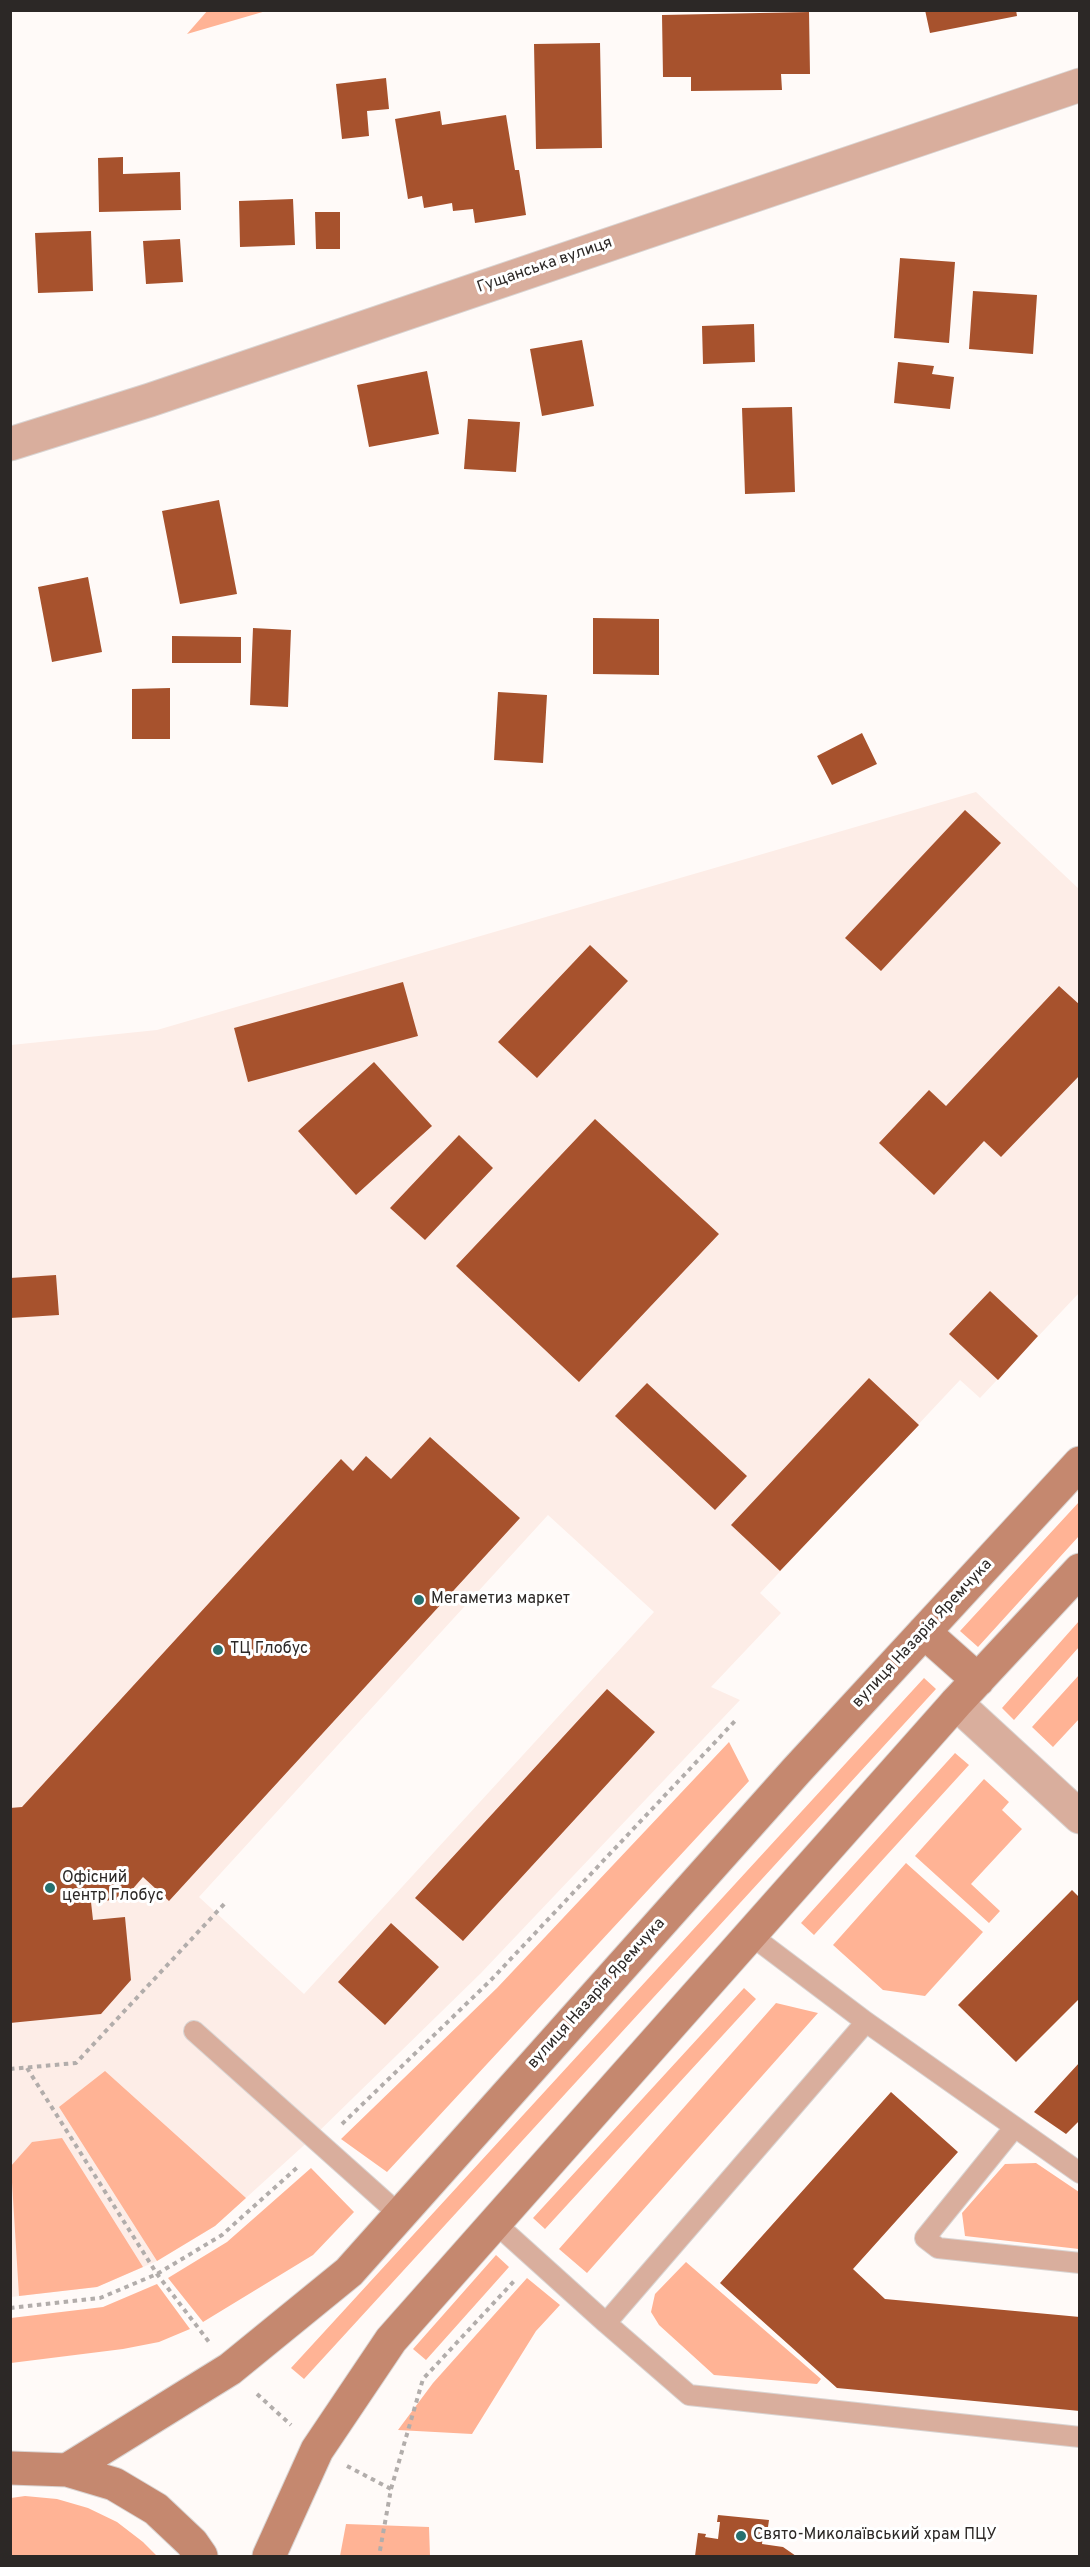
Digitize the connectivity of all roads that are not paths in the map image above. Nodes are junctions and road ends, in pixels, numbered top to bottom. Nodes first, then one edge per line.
1 (1080, 85) edge
2 (10, 444) edge
3 (1080, 1463) edge
4 (1080, 1570) edge
5 (924, 1632) junction
6 (967, 1691) junction
7 (1080, 1817) edge
8 (752, 1936) junction
9 (867, 2022) junction
10 (194, 2031) dead end
11 (1014, 2128) junction
12 (1080, 2173) edge
13 (400, 2215) junction
14 (494, 2222) junction
15 (1080, 2263) edge
16 (606, 2323) junction
17 (1080, 2436) edge
18 (10, 2468) edge
19 (67, 2470) junction
20 (201, 2556) edge
21 (268, 2556) edge

1 - 2 street, Гущанська вулиця
3 - 5 street, вулиця Назарія Яремчука
4 - 6 street
5 - 6 street
5 - 13 street, вулиця Назарія Яремчука
6 - 7 street
6 - 8 street
8 - 9 lane
8 - 14 street
9 - 11 lane
9 - 16 lane
10 - 13 lane
11 - 12 lane
11 - 15 lane
13 - 19 street, вулиця Назарія Яремчука
14 - 16 lane
14 - 21 street
16 - 17 lane
18 - 19 street
19 - 20 street

